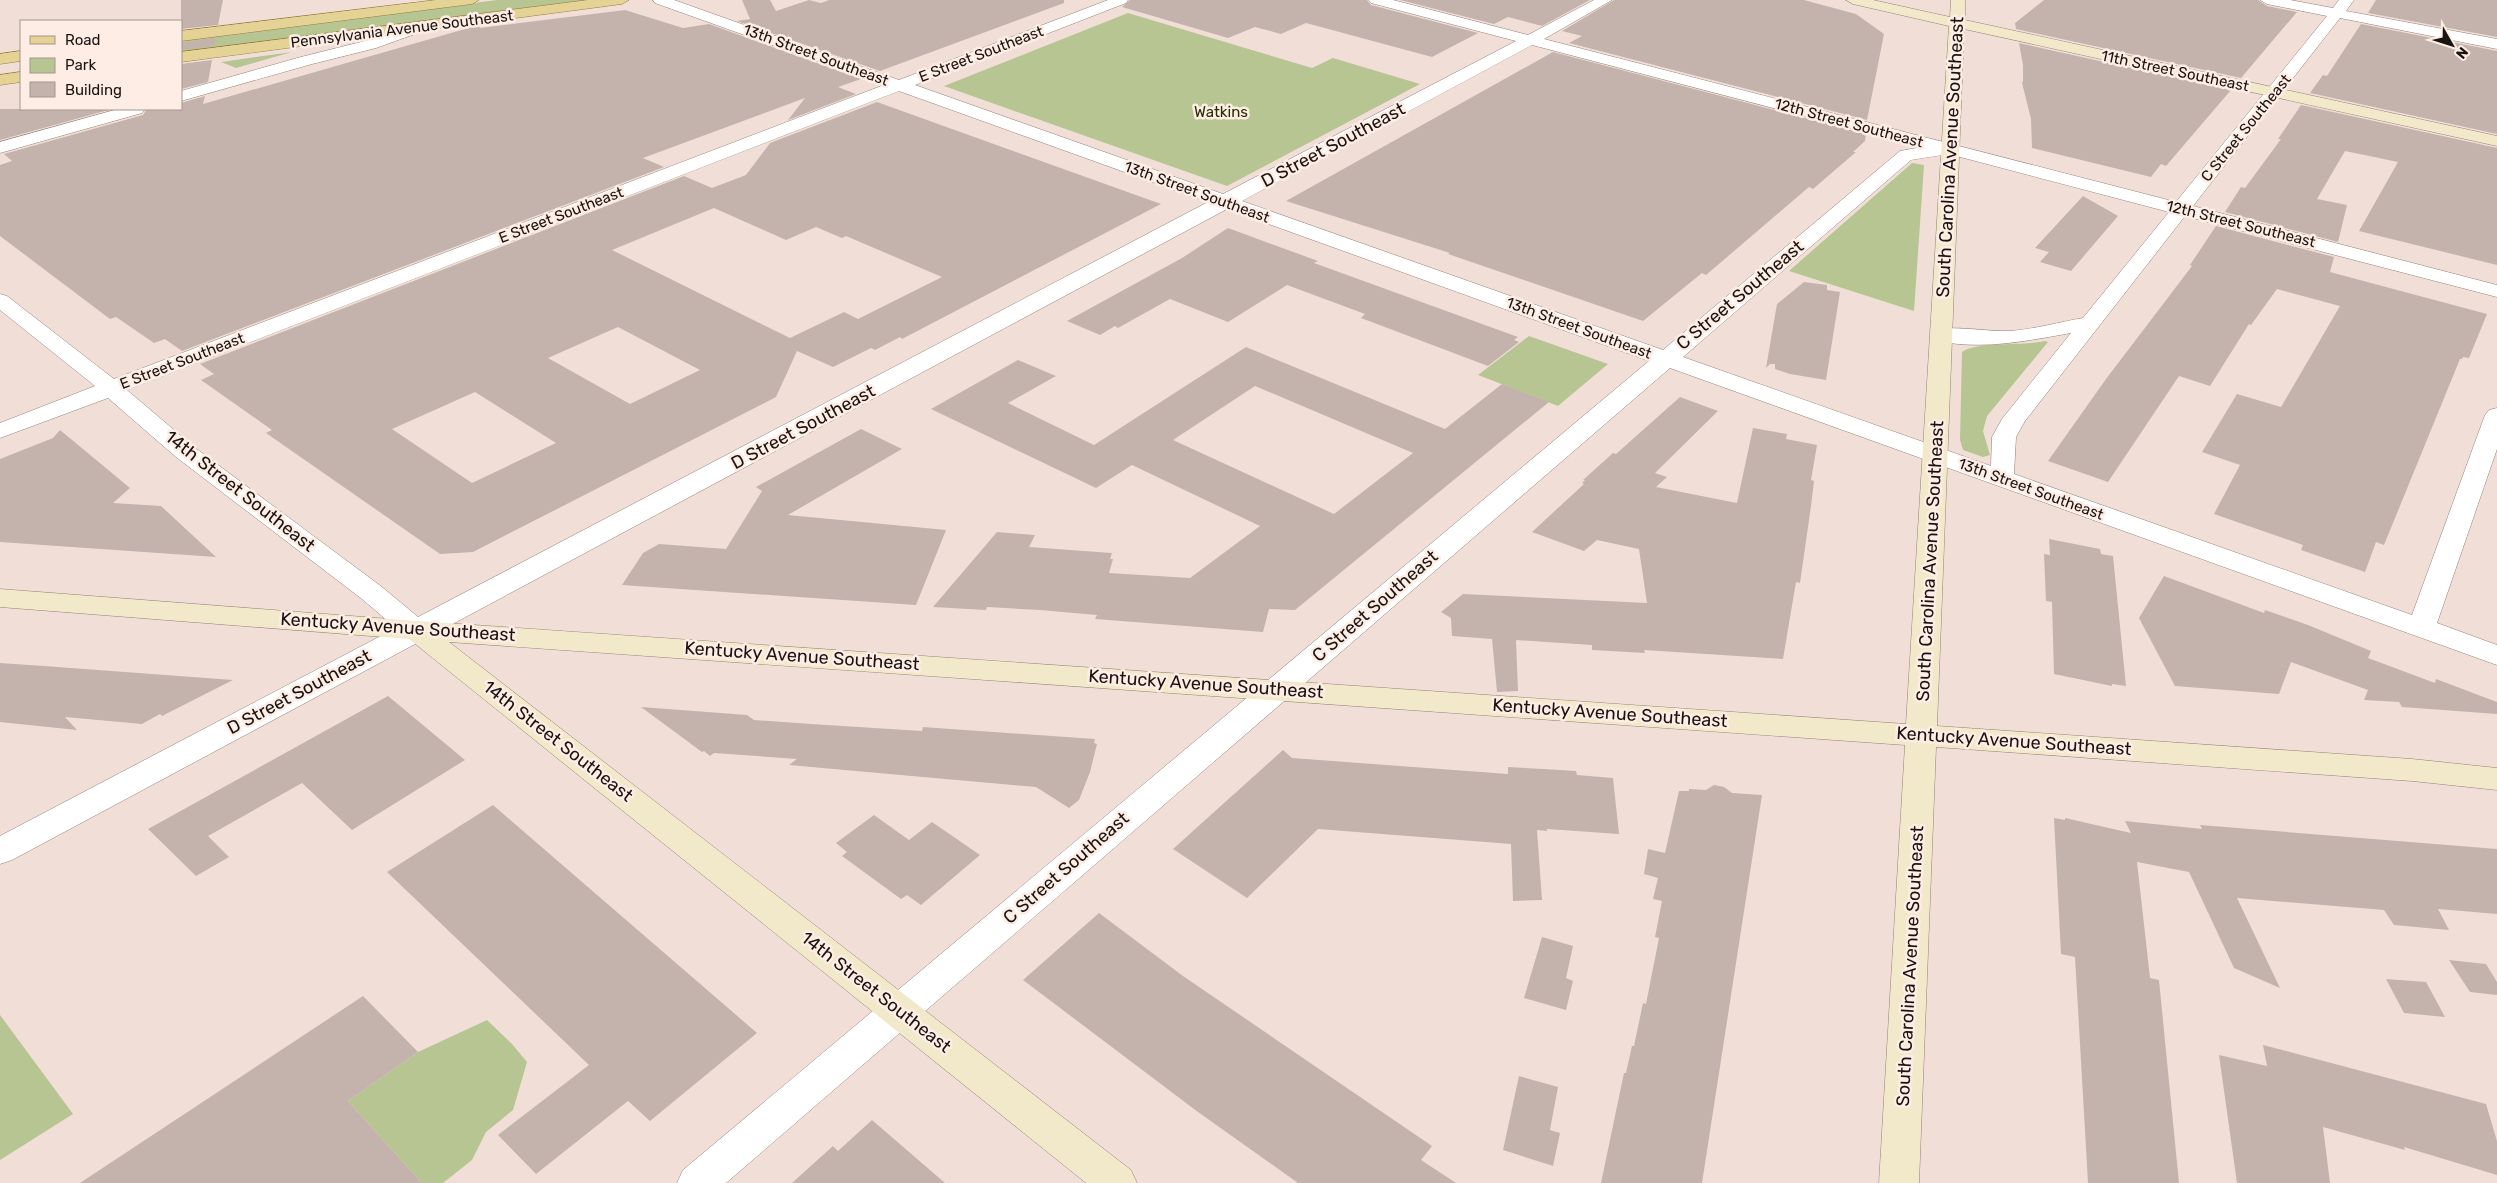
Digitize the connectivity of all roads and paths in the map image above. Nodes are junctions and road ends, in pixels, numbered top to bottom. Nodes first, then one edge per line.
1 (472, 0) edge
2 (622, 0) edge
3 (660, 0) edge
4 (1121, 0) edge
5 (1376, 0) edge
6 (1606, 0) edge
7 (1853, 0) edge
8 (1958, 0) edge
9 (2266, 0) edge
10 (2347, 0) edge
11 (2337, 14) junction
12 (1957, 23) junction
13 (420, 27) junction
14 (182, 36) edge
15 (321, 40) junction
16 (1530, 40) junction
17 (2497, 44) edge
18 (20, 56) edge
19 (182, 57) edge
20 (0, 59) edge
21 (307, 60) junction
22 (20, 77) edge
23 (0, 80) edge
24 (899, 85) junction
25 (2275, 93) junction
26 (182, 96) edge
27 (133, 110) edge
28 (2497, 141) edge
29 (0, 148) edge
30 (1948, 149) junction
31 (1226, 202) junction
32 (2182, 209) junction
33 (2497, 291) edge
34 (0, 300) edge
35 (2091, 323) junction
36 (1942, 336) junction
37 (1665, 358) junction
38 (110, 388) junction
39 (2497, 415) edge
40 (0, 431) edge
41 (1936, 455) junction
42 (1999, 478) junction
43 (0, 598) edge
44 (2421, 628) junction
45 (416, 630) junction
46 (2497, 655) edge
47 (1276, 689) junction
48 (1922, 736) junction
49 (2497, 761) edge
50 (2412, 770) junction
51 (2497, 778) edge
52 (0, 851) edge
53 (901, 1010) junction
54 (697, 1183) edge
55 (1117, 1183) edge
56 (1899, 1183) edge

1 - 14 main road, Pennsylvania Avenue Southeast
2 - 13 main road, Pennsylvania Avenue Southeast
3 - 24 street, 13th Street Southeast
4 - 24 street, E Street Southeast
5 - 16 street, 12th Street Southeast
6 - 16 street, D Street Southeast
7 - 12 street, 11th Street Southeast
8 - 12 street, South Carolina Avenue Southeast
9 - 11 street
10 - 11 street, C Street Southeast
11 - 17 street
11 - 25 street, C Street Southeast
12 - 25 street, 11th Street Southeast
12 - 30 street, South Carolina Avenue Southeast
13 - 15 main road, Pennsylvania Avenue Southeast
13 - 21 street
15 - 19 main road, Pennsylvania Avenue Southeast
15 - 21 street
16 - 30 street, 12th Street Southeast
16 - 31 street, D Street Southeast
18 - 20 main road
21 - 26 street
22 - 23 main road
24 - 31 street, 13th Street Southeast
24 - 38 street, E Street Southeast
25 - 28 street, 11th Street Southeast
25 - 32 street, C Street Southeast
27 - 29 street
30 - 32 street, 12th Street Southeast
30 - 36 street, South Carolina Avenue Southeast
30 - 37 street, C Street Southeast
31 - 37 street, 13th Street Southeast
31 - 45 street, D Street Southeast
32 - 33 street, 12th Street Southeast
32 - 35 street, C Street Southeast
34 - 38 street, 14th Street Southeast
35 - 36 street
35 - 42 street, C Street Southeast
36 - 41 street, South Carolina Avenue Southeast
37 - 41 street, 13th Street Southeast
37 - 47 street, C Street Southeast
38 - 40 street, E Street Southeast
38 - 45 street, 14th Street Southeast
39 - 44 street
41 - 42 street, 13th Street Southeast
41 - 48 street, South Carolina Avenue Southeast
42 - 44 street, 13th Street Southeast
43 - 45 street, Kentucky Avenue Southeast
44 - 46 street, 13th Street Southeast
45 - 47 street, Kentucky Avenue Southeast
45 - 52 street, D Street Southeast
45 - 53 street, 14th Street Southeast
47 - 48 street, Kentucky Avenue Southeast
47 - 53 street, C Street Southeast
48 - 50 street, Kentucky Avenue Southeast
48 - 56 street, South Carolina Avenue Southeast
49 - 50 street, Kentucky Avenue Southeast
50 - 51 street, Kentucky Avenue Southeast
53 - 54 street, C Street Southeast
53 - 55 street, 14th Street Southeast

